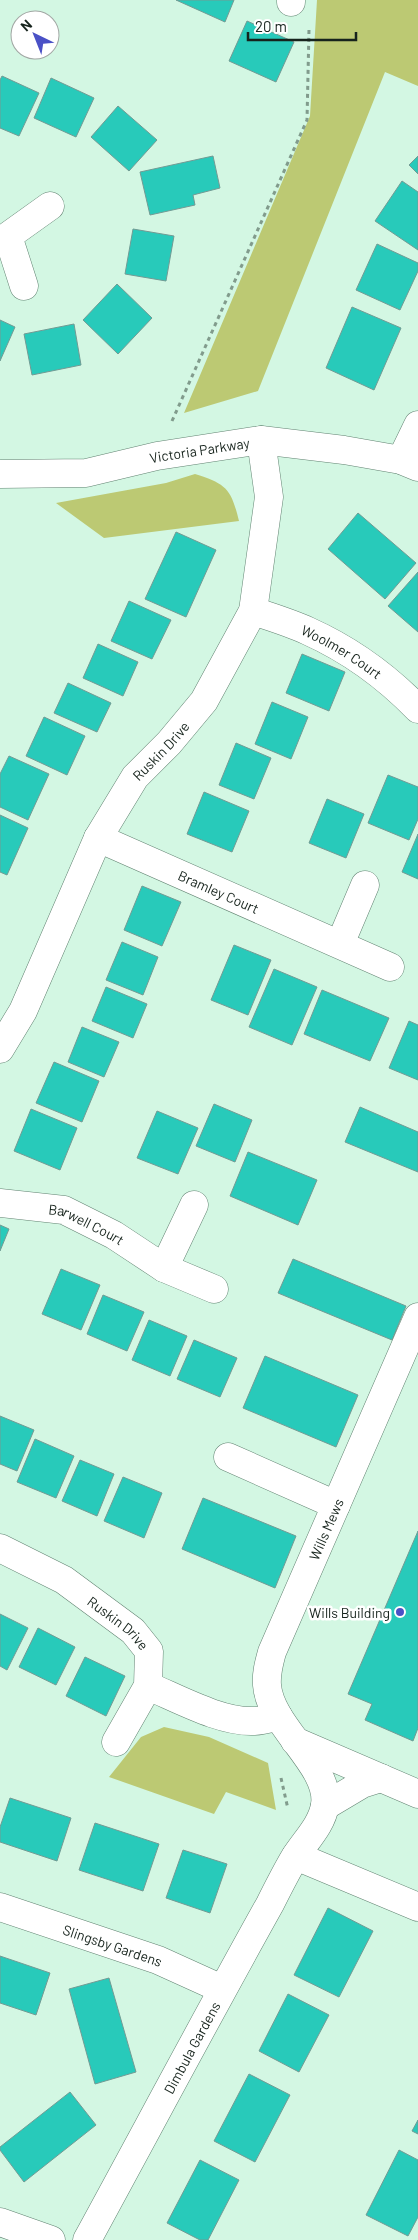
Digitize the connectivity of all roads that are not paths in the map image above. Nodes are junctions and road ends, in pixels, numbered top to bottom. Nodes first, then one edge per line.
1 (50, 206) dead end
2 (4, 233) edge
3 (24, 286) dead end
4 (418, 425) edge
5 (261, 440) junction
6 (410, 464) edge
7 (0, 474) edge
8 (253, 611) junction
9 (418, 709) edge
10 (98, 838) junction
11 (365, 885) dead end
12 (340, 944) junction
13 (390, 967) dead end
14 (0, 1049) edge
15 (0, 1203) edge
16 (194, 1205) dead end
17 (164, 1268) junction
18 (214, 1289) dead end
19 (418, 1317) edge
20 (228, 1457) dead end
21 (336, 1505) junction
22 (0, 1548) edge
23 (148, 1686) junction
24 (278, 1716) junction
25 (295, 1741) junction
26 (116, 1742) dead end
27 (381, 1778) junction
28 (418, 1794) edge
29 (325, 1806) junction
30 (296, 1856) junction
31 (0, 1907) edge
32 (418, 1907) edge
33 (222, 1989) junction
34 (0, 2222) edge
35 (51, 2240) edge
36 (87, 2240) edge

1 - 2 street
2 - 3 street
4 - 6 street
5 - 6 street, Victoria Parkway
5 - 7 street, Victoria Parkway
5 - 8 street, Ruskin Drive
8 - 9 street, Woolmer Court
8 - 10 street, Ruskin Drive
10 - 12 street, Bramley Court
10 - 14 street, Ruskin Drive
11 - 12 street
12 - 13 street, Bramley Court
15 - 17 street, Barwell Court
16 - 17 street
17 - 18 street, Barwell Court
19 - 21 street, Wills Mews
20 - 21 street
21 - 24 street, Wills Mews
22 - 23 street, Ruskin Drive
23 - 24 street
23 - 26 street, Ruskin Drive
24 - 25 street, Wills Mews
25 - 27 street
25 - 29 street, Wills Mews
27 - 28 street
27 - 29 street
29 - 30 street, Dimbula Gardens
30 - 32 street
30 - 33 street, Dimbula Gardens
31 - 33 street, Slingsby Gardens
33 - 36 street, Dimbula Gardens
34 - 35 street

